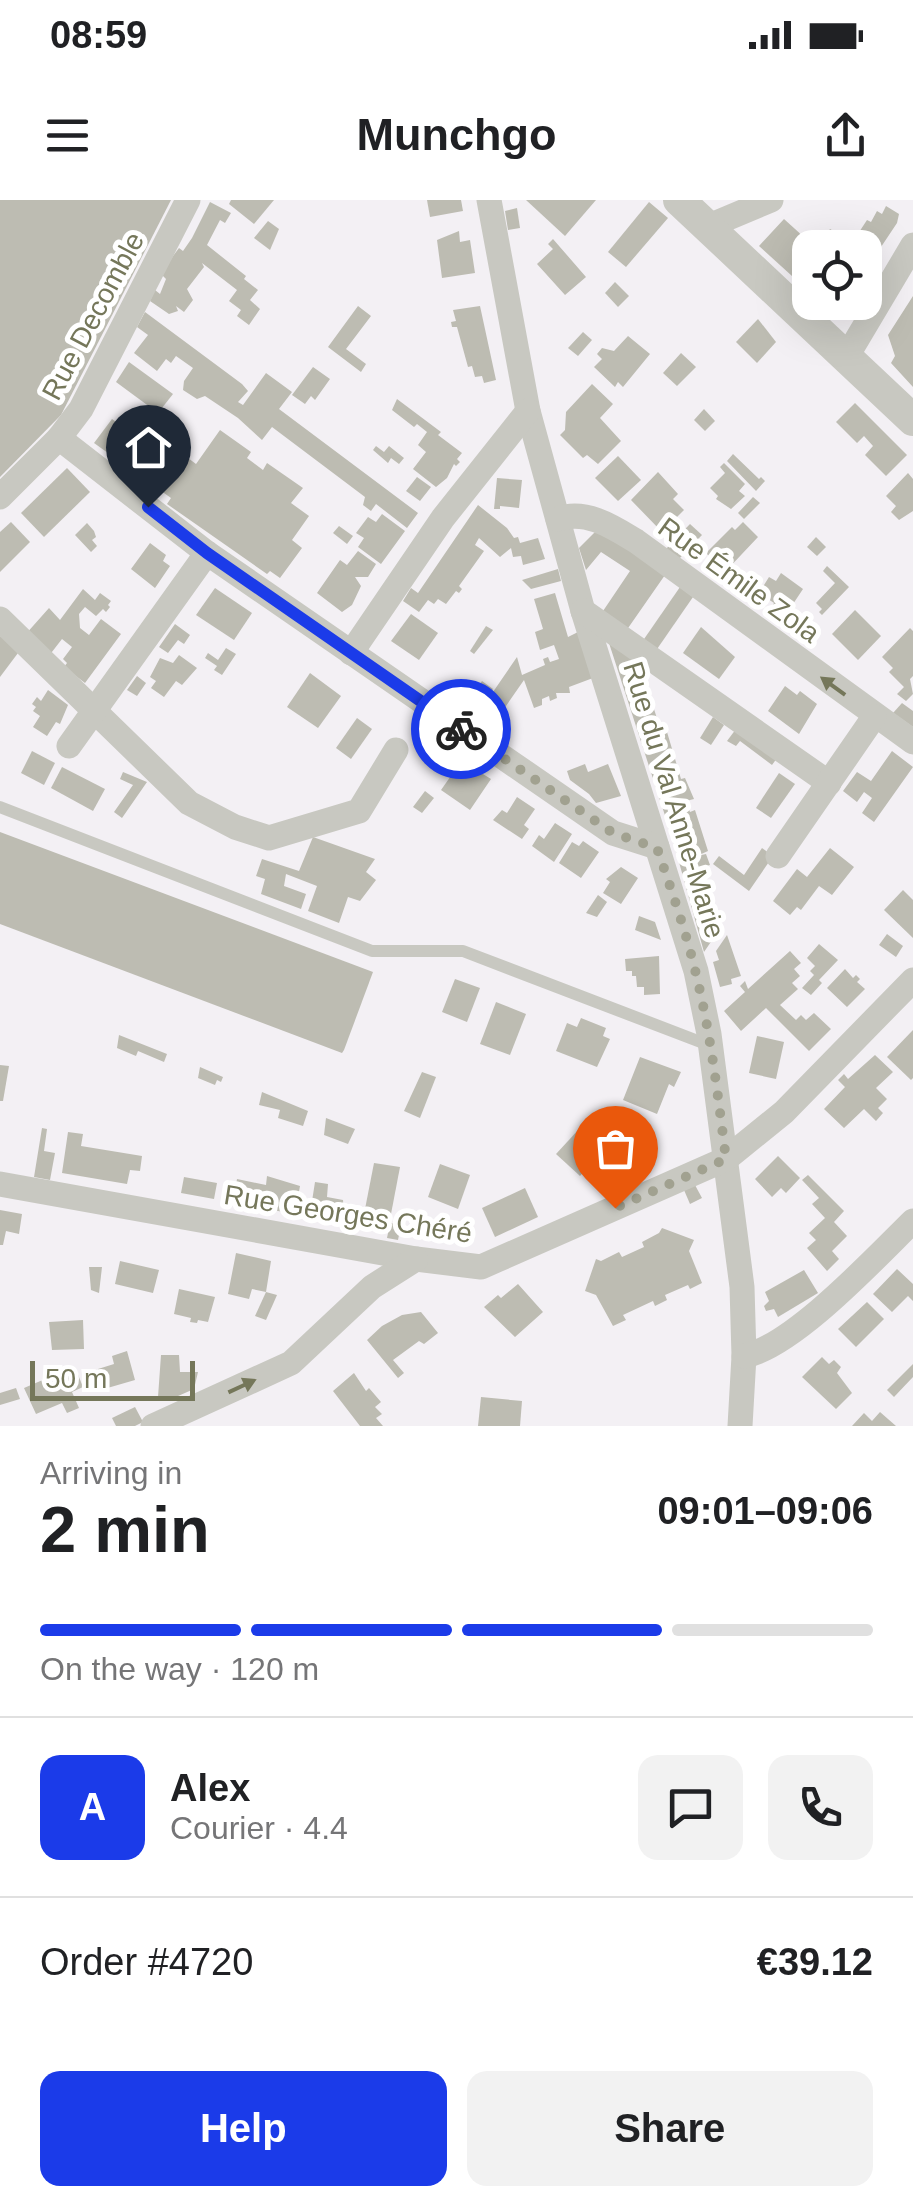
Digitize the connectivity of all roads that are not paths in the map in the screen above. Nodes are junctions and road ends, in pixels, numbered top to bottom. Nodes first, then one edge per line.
1 (188, 200) edge
2 (489, 200) edge
3 (679, 200) edge
4 (771, 200) edge
5 (709, 226) junction
6 (913, 246) edge
7 (847, 356) junction
8 (528, 411) junction
9 (913, 420) edge
10 (59, 438) junction
11 (0, 497) edge
12 (558, 519) junction
13 (207, 553) junction
14 (584, 611) junction
15 (0, 619) edge
16 (351, 654) junction
17 (94, 711) junction
18 (874, 716) junction
19 (913, 742) edge
20 (69, 746) dead end
21 (396, 750) dead end
22 (829, 782) junction
23 (0, 808) edge
24 (657, 848) junction
25 (778, 856) dead end
26 (913, 980) edge
27 (711, 1046) junction
28 (726, 1159) junction
29 (0, 1184) edge
30 (913, 1221) edge
31 (416, 1259) junction
32 (744, 1356) junction
33 (153, 1426) edge
34 (740, 1426) edge

1 - 10 street, Rue Decomble
2 - 8 street, Rue du Val Anne-Marie
3 - 5 street
4 - 5 street
5 - 7 street
6 - 7 street
7 - 9 street
8 - 12 street, Rue du Val Anne-Marie
8 - 16 street
10 - 11 street, Rue Decomble
10 - 13 street
12 - 14 street, Rue du Val Anne-Marie
18 -> 12 street, Rue Émile Zola
13 - 16 street
13 - 17 street
14 - 22 street
14 - 24 street, Rue du Val Anne-Marie
15 - 17 street
16 - 24 street
17 - 20 street
17 - 21 street
18 - 19 street, Rue Émile Zola
18 - 22 street
22 - 25 street
23 - 27 lane
24 - 27 street, Rue du Val Anne-Marie
26 - 28 street, Rue Georges Chéré
27 - 28 street, Rue du Val Anne-Marie
28 - 31 street, Rue Georges Chéré
28 - 32 street, Rue du Val Anne-Marie
29 - 31 street, Rue Georges Chéré
30 - 32 street
33 -> 31 street
32 - 34 street, Rue du Val Anne-Marie

